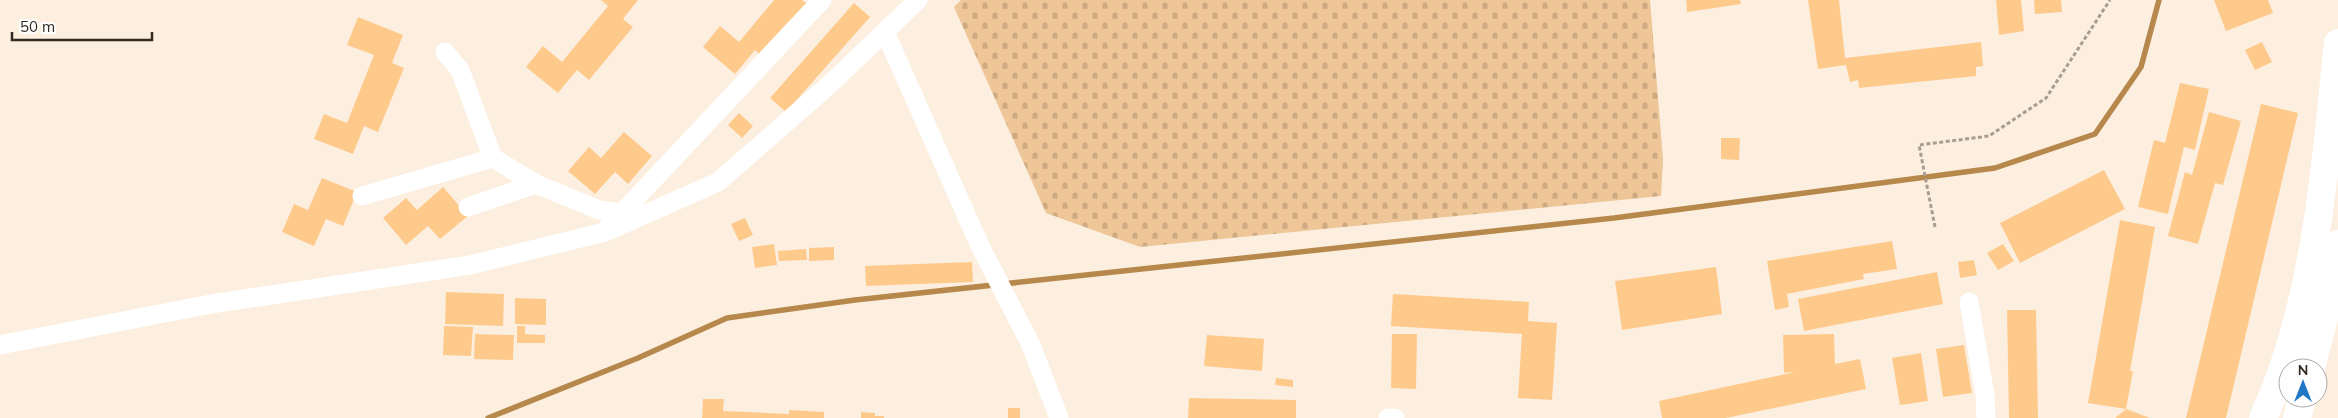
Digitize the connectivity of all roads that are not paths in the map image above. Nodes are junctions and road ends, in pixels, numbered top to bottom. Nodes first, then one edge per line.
1 (822, 0) edge
2 (918, 0) edge
3 (885, 32) junction
4 (2338, 43) edge
5 (445, 52) dead end
6 (493, 158) junction
7 (536, 184) junction
8 (362, 196) dead end
9 (468, 207) dead end
10 (620, 213) junction
11 (605, 232) junction
12 (2338, 244) edge
13 (1969, 302) dead end
14 (0, 345) edge
15 (2314, 358) edge
16 (1059, 418) edge
17 (1388, 418) edge
18 (1395, 418) edge
19 (1986, 418) edge
20 (2263, 418) edge

1 - 10 street
2 - 3 street
3 - 11 street
3 - 16 street
4 - 20 main road
5 - 6 street
6 - 7 street
6 - 8 street
7 - 9 street
7 - 10 street
10 - 11 street
11 - 14 street
12 - 15 main road
13 - 19 street
17 - 18 street

